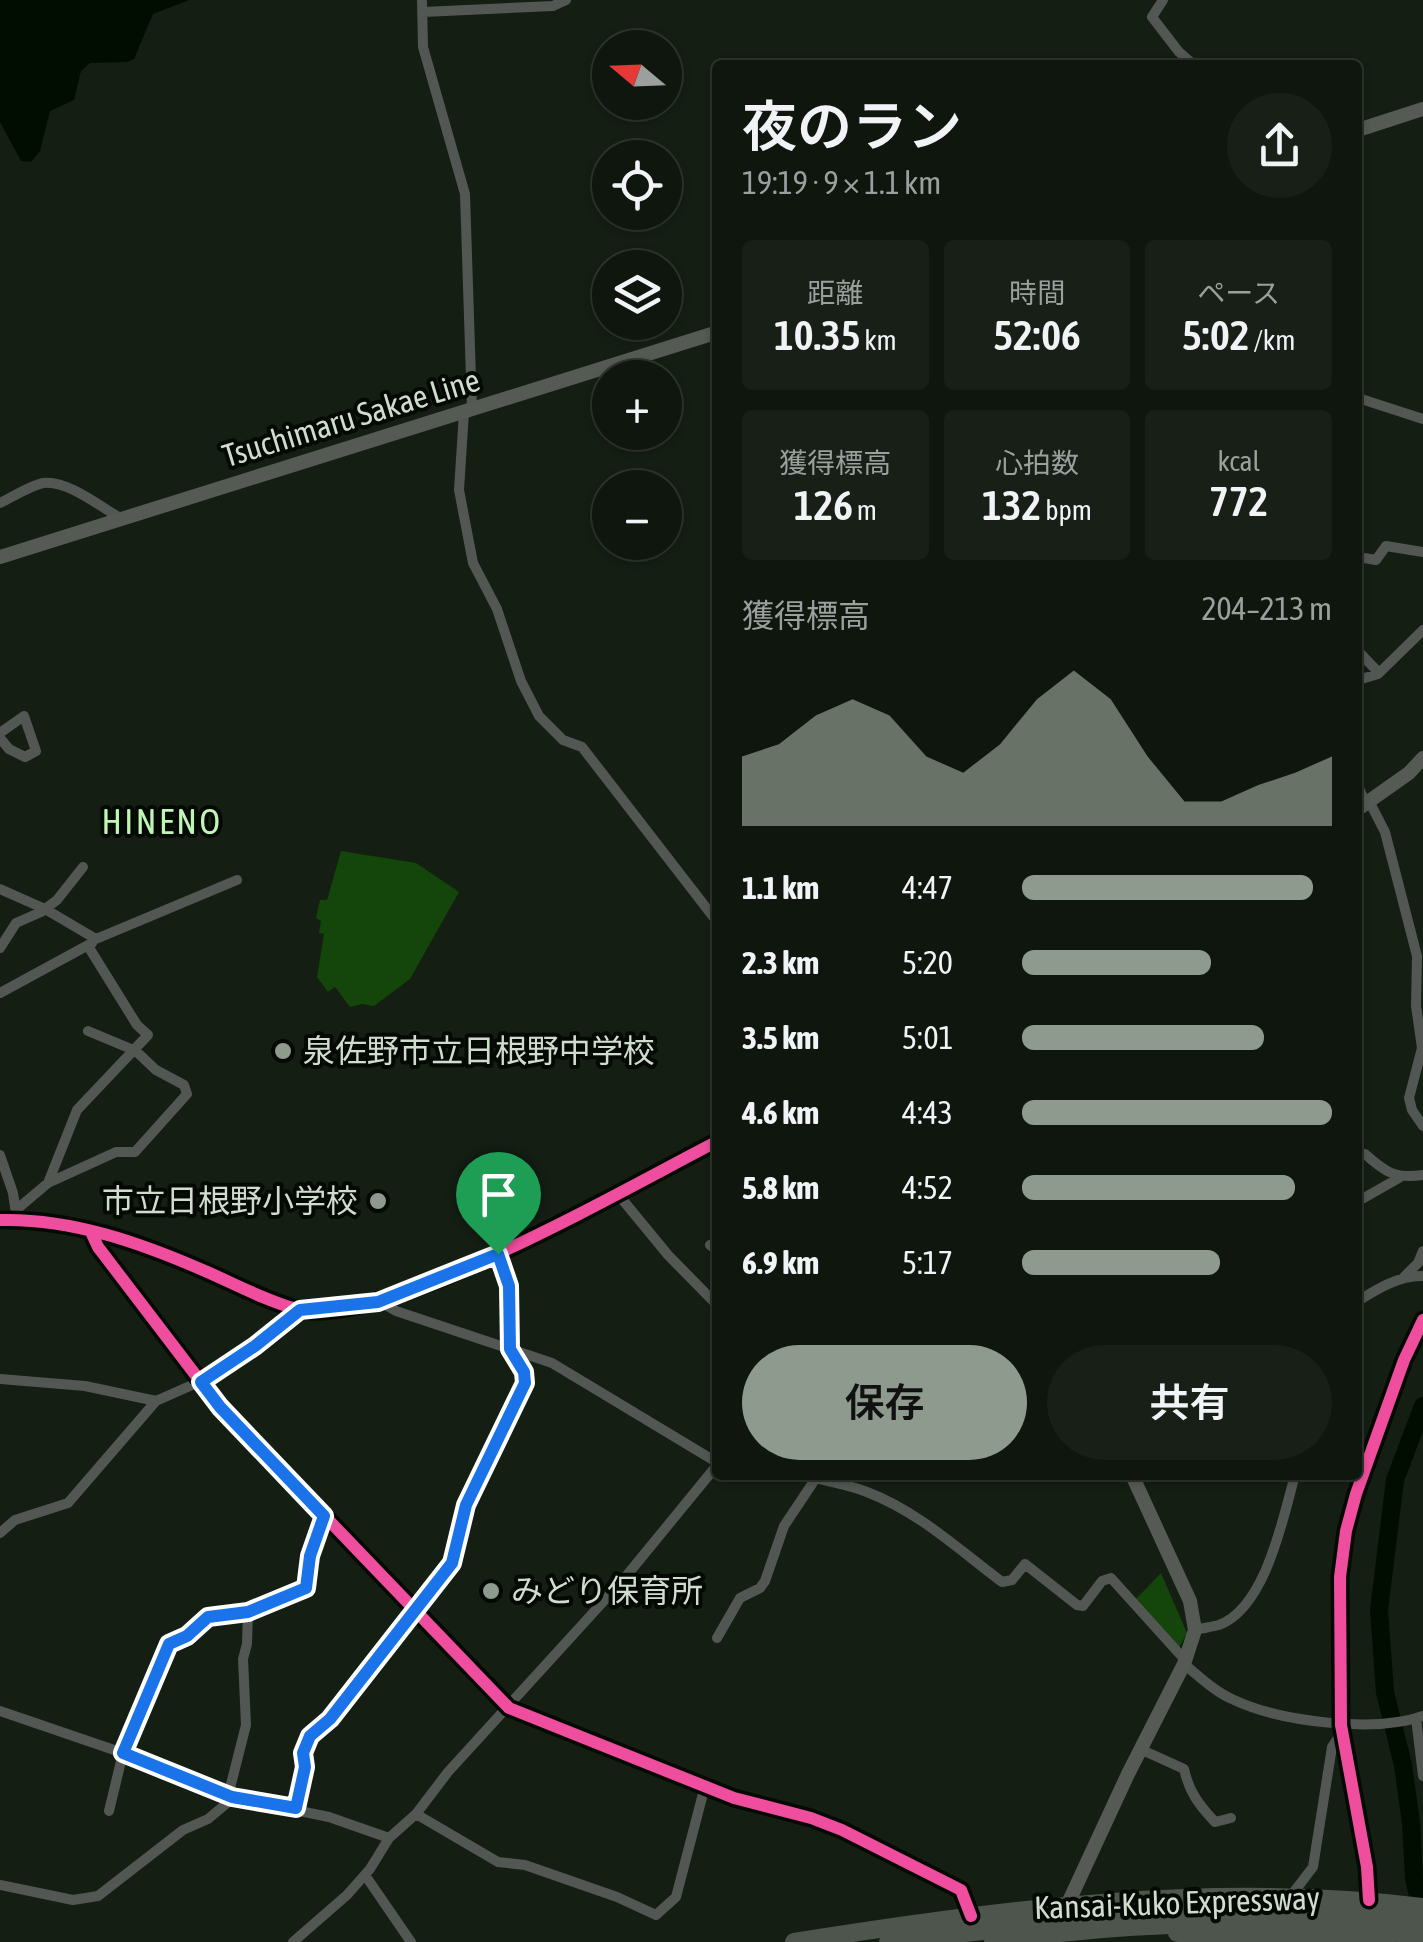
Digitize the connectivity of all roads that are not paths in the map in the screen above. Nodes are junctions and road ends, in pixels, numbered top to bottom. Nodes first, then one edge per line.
1 (566, 0) edge
2 (1163, 0) edge
3 (422, 6) edge
4 (1188, 60) edge
5 (1423, 109) edge
6 (1362, 129) edge
7 (712, 334) edge
8 (1362, 399) edge
9 (468, 410) junction
10 (1423, 419) edge
11 (0, 504) edge
12 (122, 519) junction
13 (1423, 552) edge
14 (0, 557) edge
15 (1362, 558) edge
16 (1423, 630) edge
17 (1362, 654) edge
18 (1379, 673) junction
19 (1362, 680) edge
20 (1423, 758) edge
21 (1364, 805) edge
22 (83, 867) dead end
23 (238, 880) dead end
24 (0, 889) edge
25 (45, 909) junction
26 (712, 915) edge
27 (92, 943) junction
28 (0, 948) edge
29 (0, 993) edge
30 (88, 1031) dead end
31 (136, 1051) junction
32 (1423, 1126) edge
33 (712, 1144) edge
34 (1364, 1154) dead end
35 (0, 1156) edge
36 (1423, 1175) edge
37 (1399, 1178) junction
38 (48, 1183) junction
39 (617, 1193) junction
40 (1362, 1199) dead end
41 (16, 1215) junction
42 (0, 1220) edge
43 (91, 1232) junction
44 (1423, 1251) edge
45 (498, 1254) junction
46 (1423, 1276) edge
47 (1400, 1280) junction
48 (1362, 1299) edge
49 (712, 1300) edge
50 (378, 1302) junction
51 (300, 1310) junction
52 (1423, 1320) edge
53 (511, 1350) junction
54 (0, 1379) edge
55 (201, 1382) junction
56 (156, 1400) junction
57 (712, 1459) edge
58 (712, 1470) edge
59 (1362, 1478) edge
60 (809, 1480) edge
61 (823, 1480) edge
62 (1134, 1480) edge
63 (1294, 1480) edge
64 (1362, 1480) edge
65 (324, 1516) junction
66 (0, 1533) edge
67 (413, 1610) junction
68 (248, 1612) junction
69 (1196, 1630) junction
70 (717, 1638) dead end
71 (1185, 1662) junction
72 (509, 1708) junction
73 (0, 1711) edge
74 (1420, 1717) edge
75 (1342, 1728) junction
76 (1140, 1749) junction
77 (123, 1753) junction
78 (1423, 1776) edge
79 (705, 1786) junction
80 (230, 1795) junction
81 (296, 1808) junction
82 (109, 1812) dead end
83 (416, 1814) junction
84 (1230, 1818) dead end
85 (389, 1838) junction
86 (365, 1875) junction
87 (0, 1885) edge
88 (1290, 1898) junction
89 (1368, 1900) junction
90 (1067, 1907) junction
91 (1423, 1907) edge
92 (971, 1916) junction
93 (1423, 1923) edge
94 (1423, 1936) edge
95 (1259, 1938) edge
96 (293, 1942) edge
97 (411, 1942) edge
98 (794, 1942) edge
99 (888, 1942) edge
100 (993, 1942) edge
101 (1052, 1942) edge
102 (1378, 1942) edge

1 - 3 street
2 - 4 street
3 - 9 street
5 - 6 main road
7 - 9 main road, Tsuchimaru Sakae Line
8 - 10 street
9 - 12 main road, Tsuchimaru Sakae Line
9 - 26 street
11 - 12 street
12 - 14 main road, Tsuchimaru Sakae Line
13 - 15 street
16 - 18 street
17 - 18 street
18 - 19 street
20 - 21 main road
21 - 32 street
22 - 25 street
23 - 27 street
24 - 25 street
25 - 27 street
25 - 28 street
27 - 29 street
27 - 31 street
30 - 31 street
31 - 38 street
31 - 38 street
33 - 39 street
34 - 37 street
35 - 41 street
36 - 37 street
37 - 40 street
38 - 41 street
39 - 45 street
39 - 49 street
41 - 42 street
41 - 43 street
43 - 51 street
43 - 55 street
44 - 47 street
45 - 50 street
45 - 53 street
46 - 47 street
47 - 48 street
50 - 51 street
50 - 53 street
51 - 55 street
52 - 59 street
53 - 57 street
53 - 67 street
54 - 56 street
55 - 56 street
55 - 65 street
56 - 66 street
58 - 72 street
60 - 70 street
61 - 71 street
62 - 69 main road
63 - 69 street
64 - 75 street
65 - 67 street
65 - 68 street
67 - 72 street
67 - 81 street
68 - 77 street
68 - 80 street
69 - 71 main road
71 - 75 street
71 - 76 main road
72 - 79 street
72 - 83 street
73 - 77 street
74 - 75 street
74 - 78 street
75 - 88 street
75 - 89 street
76 - 84 street
76 - 90 main road
77 - 80 street
77 - 82 street
79 - 83 street
79 - 92 street
80 - 81 street
80 - 87 street
81 - 85 street
83 - 85 street
85 - 86 street
86 - 96 street
86 - 97 street
88 - 89 highway
88 - 90 highway
89 - 91 highway
90 - 92 highway
90 - 101 main road
92 - 98 highway
93 - 99 highway, Kansai-Kuko Expressway, bridge
94 - 100 highway, Kansai-Kuko Expressway, bridge
95 - 101 highway
95 - 102 highway

